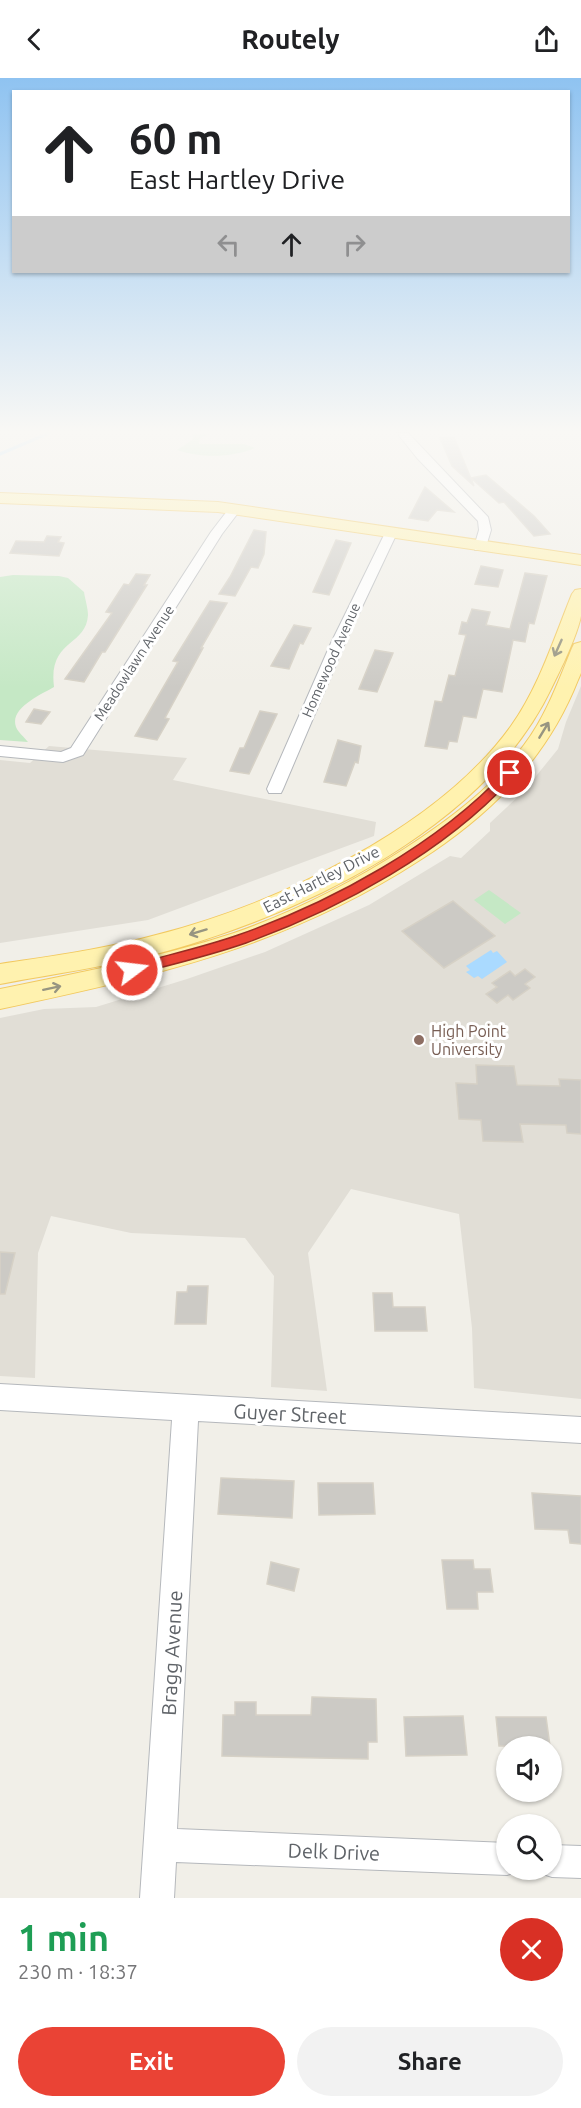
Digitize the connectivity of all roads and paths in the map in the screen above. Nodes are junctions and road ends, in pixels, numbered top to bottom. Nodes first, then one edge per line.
1 (228, 518) edge
2 (293, 518) edge
3 (482, 518) edge
4 (391, 533) junction
5 (480, 547) junction
6 (581, 560) edge
7 (581, 594) edge
8 (581, 648) edge
9 (522, 722) junction
10 (0, 751) edge
11 (275, 789) dead end
12 (418, 827) junction
13 (450, 829) junction
14 (369, 881) junction
15 (257, 922) junction
16 (0, 974) edge
17 (0, 999) edge
18 (0, 1397) edge
19 (186, 1408) junction
20 (581, 1430) edge
21 (160, 1845) junction
22 (496, 1859) edge
23 (562, 1861) edge
24 (581, 1862) edge
25 (157, 1898) edge

1 - 10 street, Meadowlawn Avenue
2 - 4 main road
3 - 5 street
4 - 5 main road
4 - 11 street, Homewood Avenue
5 - 6 main road
7 -> 9 main road, East Hartley Drive
13 -> 8 main road, East Hartley Drive
9 - 12 main road, East Hartley Drive
9 - 13 main road
12 - 14 main road
12 - 15 main road, East Hartley Drive
13 - 14 main road, East Hartley Drive
14 - 15 main road, East Hartley Drive
15 -> 16 main road
17 -> 15 main road
18 - 19 street, Guyer Street
19 - 20 street, Guyer Street
19 - 21 street, Bragg Avenue
21 - 22 street, Delk Drive
21 - 25 street, Bragg Avenue
23 - 24 street

